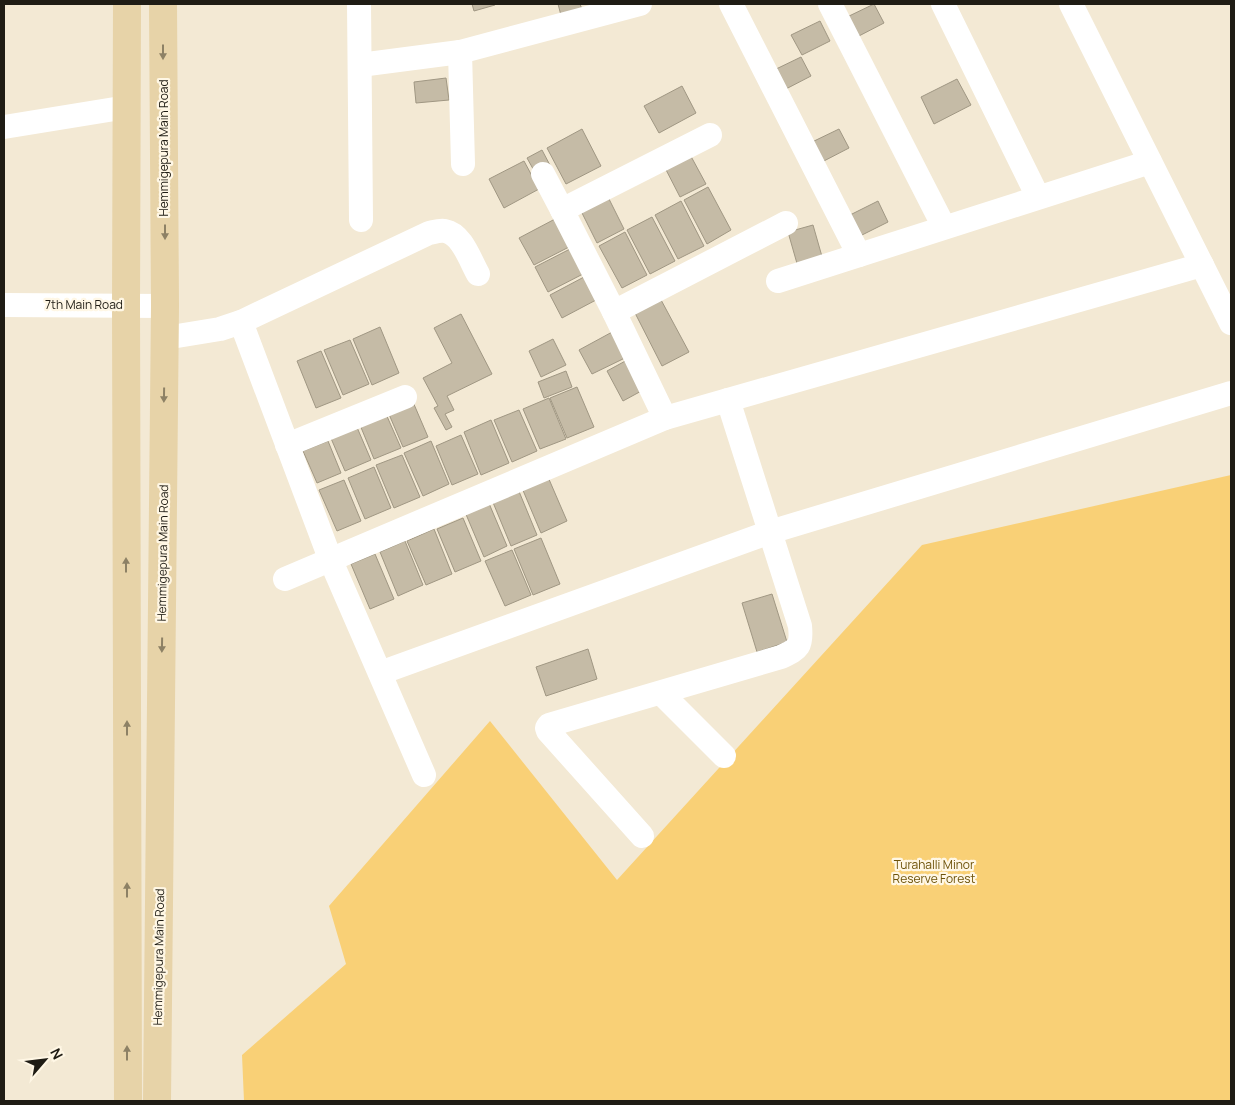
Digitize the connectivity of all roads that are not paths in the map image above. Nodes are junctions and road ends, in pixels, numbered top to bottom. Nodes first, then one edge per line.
1 (127, 4) edge
2 (163, 4) edge
3 (359, 4) edge
4 (640, 4) edge
5 (731, 4) edge
6 (830, 4) edge
7 (943, 4) edge
8 (1071, 4) edge
9 (460, 52) junction
10 (360, 65) junction
11 (126, 107) junction
12 (4, 127) edge
13 (710, 135) dead end
14 (1150, 162) junction
15 (463, 164) dead end
16 (543, 174) dead end
17 (1038, 197) junction
18 (562, 210) junction
19 (361, 220) dead end
20 (786, 223) dead end
21 (944, 228) junction
22 (859, 254) junction
23 (1202, 264) junction
24 (478, 274) dead end
25 (778, 281) dead end
26 (4, 305) edge
27 (126, 305) junction
28 (165, 306) junction
29 (614, 312) junction
30 (240, 322) junction
31 (1231, 323) edge
32 (165, 338) junction
33 (1231, 393) edge
34 (405, 397) dead end
35 (728, 400) junction
36 (665, 418) junction
37 (287, 445) junction
38 (770, 532) junction
39 (331, 561) junction
40 (285, 579) dead end
41 (380, 673) junction
42 (661, 693) junction
43 (724, 756) dead end
44 (424, 775) dead end
45 (642, 836) dead end
46 (128, 1101) edge
47 (157, 1101) edge

1 - 11 main road
2 -> 28 main road, Hemmigepura Main Road
3 - 10 street
4 - 9 street
5 - 22 street
6 - 21 street
7 - 17 street
8 - 14 street
9 - 10 street
9 - 15 street
10 - 19 street
11 - 12 street
11 - 27 main road
13 - 18 street
14 - 17 street
14 - 23 street
16 - 18 street
17 - 21 street
18 - 29 street
20 - 29 street
21 - 22 street
22 - 25 street
23 - 31 street
23 - 35 street
24 - 30 street
26 - 27 street, 7th Main Road
27 - 28 street, 7th Main Road
46 -> 27 main road
28 - 32 main road, Hemmigepura Main Road
29 - 36 street
30 - 32 street
30 - 37 street
32 -> 47 main road, Hemmigepura Main Road
33 - 38 street
34 - 37 street
35 - 36 street
35 - 38 street
36 - 39 street
37 - 39 street
38 - 41 street
38 - 42 street
39 - 40 street
39 - 41 street
41 - 44 street
42 - 43 street
42 - 45 street

